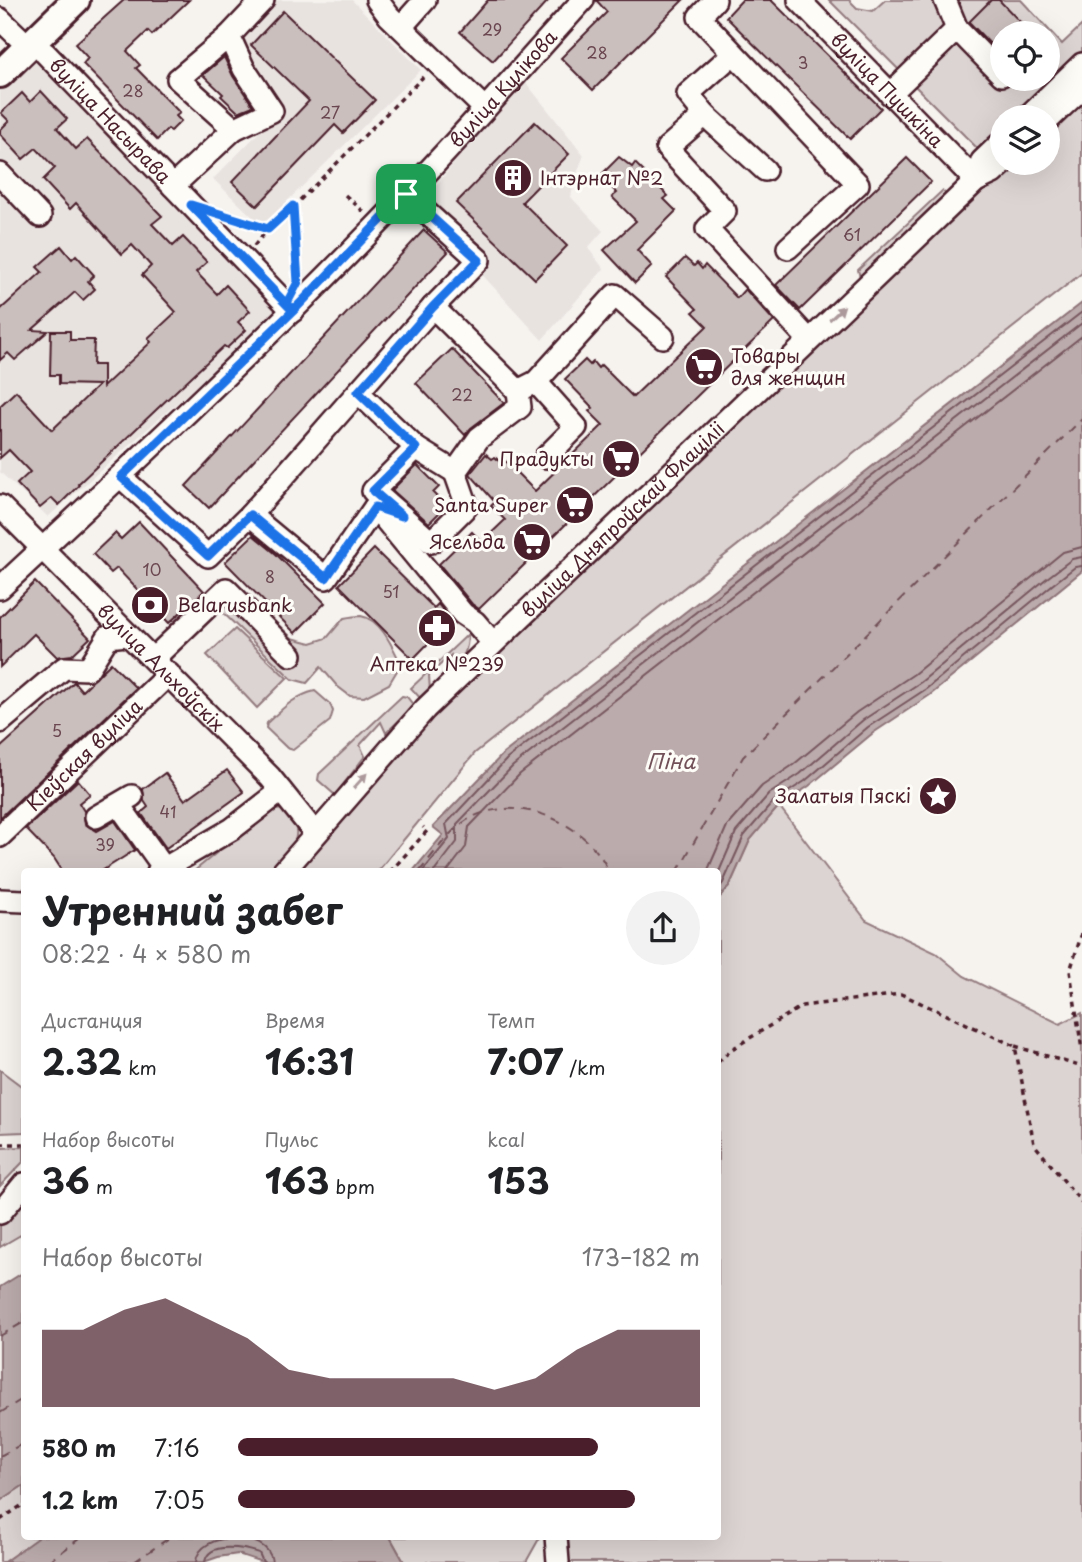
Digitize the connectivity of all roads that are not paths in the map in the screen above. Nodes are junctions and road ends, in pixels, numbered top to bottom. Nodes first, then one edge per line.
1 (76, 0) edge
2 (263, 0) edge
3 (425, 0) edge
4 (583, 0) edge
5 (715, 0) edge
6 (799, 0) edge
7 (945, 0) edge
8 (389, 11) edge
9 (0, 19) edge
10 (957, 29) junction
11 (229, 36) junction
12 (37, 50) junction
13 (733, 54) junction
14 (990, 63) edge
15 (1082, 64) edge
16 (0, 75) edge
17 (1082, 88) edge
18 (890, 94) junction
19 (1039, 105) edge
20 (484, 108) junction
21 (1060, 109) edge
22 (705, 115) junction
23 (234, 129) junction
24 (990, 153) edge
25 (765, 170) dead end
26 (0, 174) edge
27 (990, 174) edge
28 (976, 181) junction
29 (173, 186) junction
30 (406, 194) junction
31 (40, 216) dead end
32 (788, 248) dead end
33 (290, 307) junction
34 (433, 307) junction
35 (663, 337) dead end
36 (808, 339) junction
37 (527, 386) junction
38 (358, 392) junction
39 (416, 448) junction
40 (546, 457) dead end
41 (455, 472) junction
42 (121, 477) junction
43 (0, 506) edge
44 (375, 507) junction
45 (250, 515) junction
46 (402, 516) junction
47 (42, 549) junction
48 (208, 556) junction
49 (0, 588) edge
50 (226, 589) junction
51 (126, 635) junction
52 (493, 643) junction
53 (291, 655) dead end
54 (153, 659) junction
55 (169, 674) junction
56 (0, 722) edge
57 (281, 791) junction
58 (96, 817) dead end
59 (315, 833) junction
60 (0, 836) edge
61 (160, 868) edge
62 (164, 868) edge
63 (286, 868) edge
64 (0, 900) edge
65 (21, 901) edge
66 (21, 1188) edge
67 (0, 1213) edge
68 (556, 1540) edge
69 (558, 1562) edge

1 - 12 main road
2 - 11 street
3 - 8 street
4 - 20 street, вуліца Кулікова
5 - 13 street
6 - 18 street, вуліца Пушкіна
7 - 10 street
8 - 20 street
9 - 12 street, вуліца Насырава
10 - 14 street
10 - 18 street
11 - 23 street
11 - 23 street
12 - 16 main road
12 - 29 street, вуліца Насырава
13 - 22 street
13 - 32 street
15 - 19 street
17 - 21 street
18 - 28 street, вуліца Пушкіна
20 - 30 street, вуліца Кулікова
22 - 25 street
22 - 36 street
23 - 29 street
24 - 28 street, вуліца Дняпроўскай Флаціліі
26 - 31 street
27 - 28 street, вуліца Дняпроўскай Флаціліі
36 -> 28 street, вуліца Дняпроўскай Флаціліі
29 - 33 street, вуліца Насырава
30 - 33 street, вуліца Кулікова
30 - 34 street
33 - 42 street, вуліца Кулікова
34 - 37 street
34 - 38 street
35 - 37 street
36 - 52 street, вуліца Дняпроўскай Флаціліі
37 - 40 street
37 - 41 street
38 - 39 street
38 - 45 street
39 - 41 street
39 - 46 street
41 - 46 street
42 - 47 street, вуліца Кулікова
42 - 48 street
43 - 47 street, вуліца Альхоўскіх
44 - 45 street
44 - 46 street
44 - 52 street
45 - 48 street
47 - 49 street, вуліца Кулікова
47 - 51 street, вуліца Альхоўскіх
48 - 50 street
50 - 53 street
50 - 54 street
51 - 54 street, вуліца Альхоўскіх
51 - 56 street
59 -> 52 street, вуліца Дняпроўскай Флаціліі
54 - 55 street, вуліца Альхоўскіх
55 - 57 street, вуліца Альхоўскіх
55 - 60 street, Кіеўская вуліца
57 - 59 street, вуліца Альхоўскіх
57 - 62 street
58 - 61 street
59 - 63 street, вуліца Дняпроўскай Флаціліі
64 - 65 street
66 - 67 street
68 - 69 street

